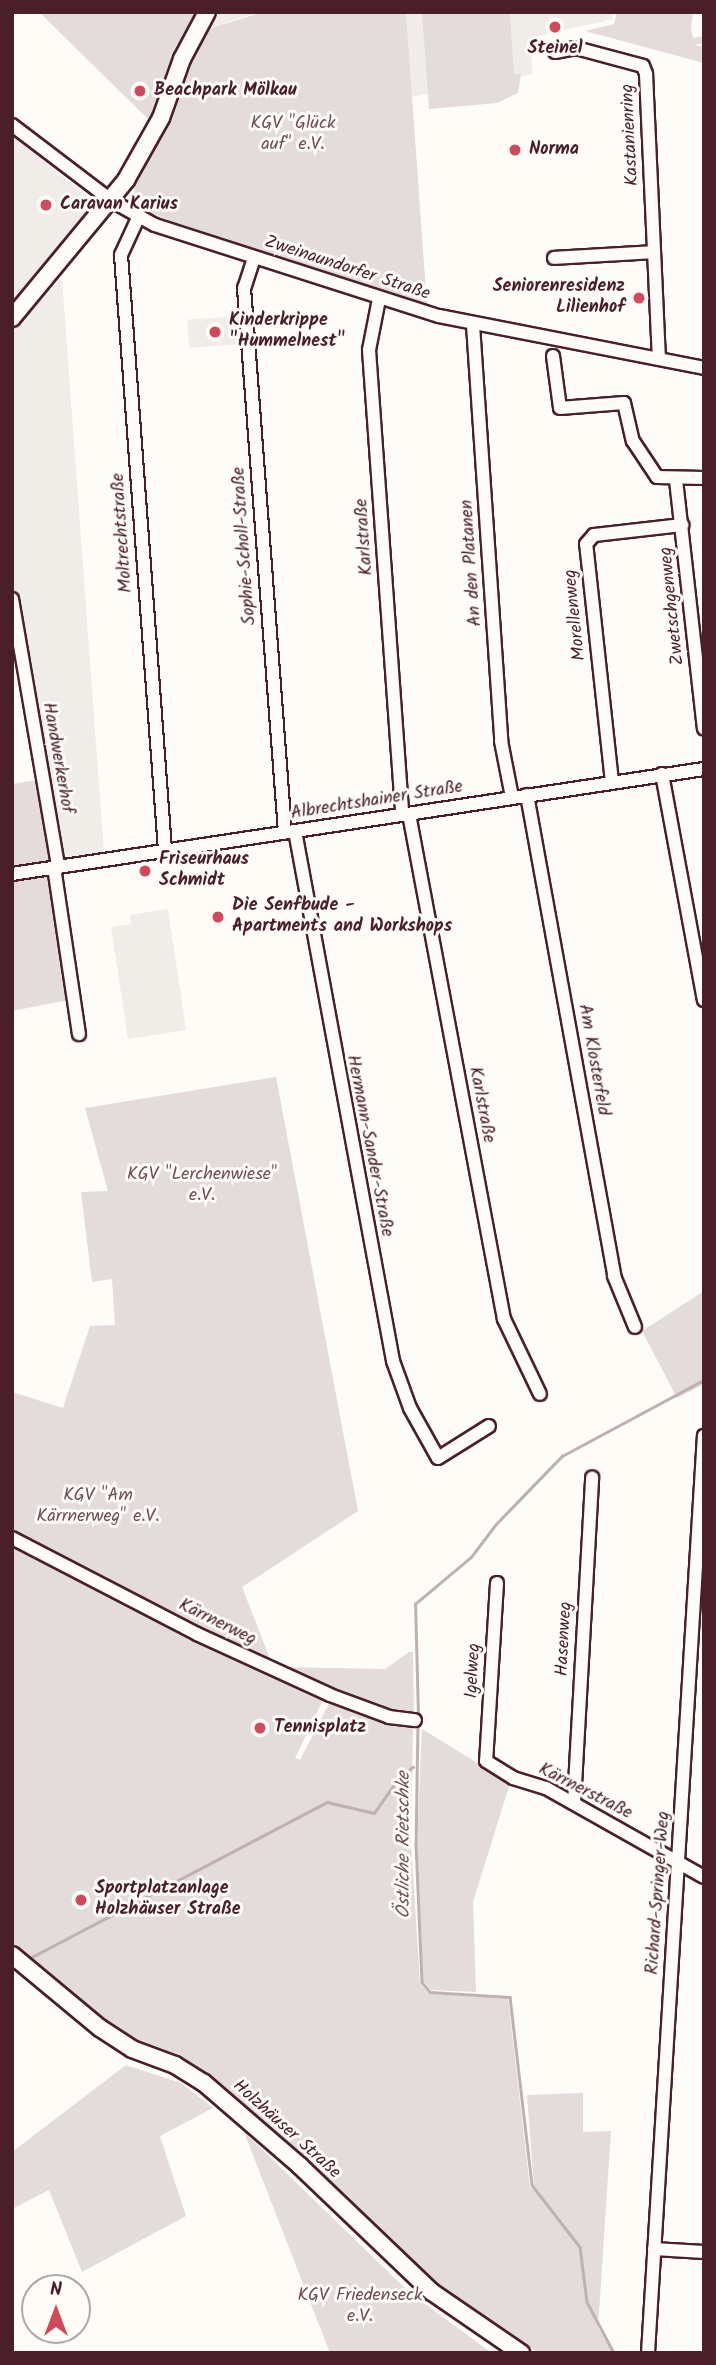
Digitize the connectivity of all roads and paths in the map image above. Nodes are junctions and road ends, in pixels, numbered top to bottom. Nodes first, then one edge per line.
1 (207, 12) edge
2 (555, 52) dead end
3 (12, 125) edge
4 (112, 201) junction
5 (138, 218) junction
6 (654, 252) junction
7 (254, 258) junction
8 (554, 258) dead end
9 (379, 299) junction
10 (12, 318) edge
11 (473, 325) junction
12 (553, 356) dead end
13 (659, 359) junction
14 (704, 368) edge
15 (704, 478) edge
16 (676, 480) junction
17 (682, 525) junction
18 (12, 599) edge
19 (17, 657) edge
20 (704, 728) edge
21 (704, 769) edge
22 (662, 774) junction
23 (612, 782) junction
24 (527, 795) junction
25 (512, 797) junction
26 (406, 815) junction
27 (290, 832) junction
28 (165, 850) junction
29 (56, 866) junction
30 (12, 874) edge
31 (704, 1000) edge
32 (79, 1034) dead end
33 (635, 1327) dead end
34 (540, 1394) dead end
35 (489, 1426) dead end
36 (704, 1436) edge
37 (592, 1477) dead end
38 (12, 1538) edge
39 (700, 1571) edge
40 (497, 1583) dead end
41 (415, 1720) dead end
42 (486, 1761) joint
43 (573, 1803) junction
44 (679, 1862) junction
45 (704, 1877) edge
46 (12, 1955) edge
47 (654, 2249) junction
48 (704, 2252) edge
49 (521, 2353) edge
50 (648, 2353) edge

1 - 4 main road
2 - 6 street, Kastanienring
3 - 4 street, Zweinaundorfer Straße
4 - 5 street, Zweinaundorfer Straße
4 - 10 main road
5 - 7 street, Zweinaundorfer Straße
5 - 28 street, Moltrechtstraße
6 - 8 street
6 - 13 street, Kastanienring
7 - 9 street, Zweinaundorfer Straße
7 - 27 street, Sophie-Scholl-Straße
9 - 11 street, Zweinaundorfer Straße
9 - 26 street, Karlstraße
11 - 13 street, Zweinaundorfer Straße
11 - 25 street, An den Platanen
12 - 16 street
13 - 14 street, Zweinaundorfer Straße
15 - 16 street
16 - 17 street, Zwetschgenweg
17 - 20 street, Zwetschgenweg
17 - 23 street, Morellenweg
18 - 19 street, Handwerkerhof
19 - 29 street, Handwerkerhof
21 - 22 street, Albrechtshainer Straße
22 - 23 street, Albrechtshainer Straße
22 - 31 street
23 - 24 street, Albrechtshainer Straße
24 - 25 street, Albrechtshainer Straße
24 - 33 street, Am Klosterfeld
25 - 26 street, Albrechtshainer Straße
26 - 27 street, Albrechtshainer Straße
26 - 34 street, Karlstraße
27 - 28 street, Albrechtshainer Straße
27 - 35 street, Hermann-Sander-Straße
28 - 29 street, Albrechtshainer Straße
29 - 30 street, Albrechtshainer Straße
29 - 32 street
36 - 39 street, Richard-Springer-Weg
37 - 43 street, Hasenweg
38 - 41 street, Kärrnerweg
39 - 44 street, Richard-Springer-Weg
40 - 42 street, Igelweg
42 - 43 street, Kärrnerstraße
43 - 44 street, Kärrnerstraße
44 - 45 street, Kärrnerstraße
44 - 47 street, Richard-Springer-Weg
46 - 49 main road, Holzhäuser Straße
47 - 48 street
47 - 50 street, Richard-Springer-Weg

